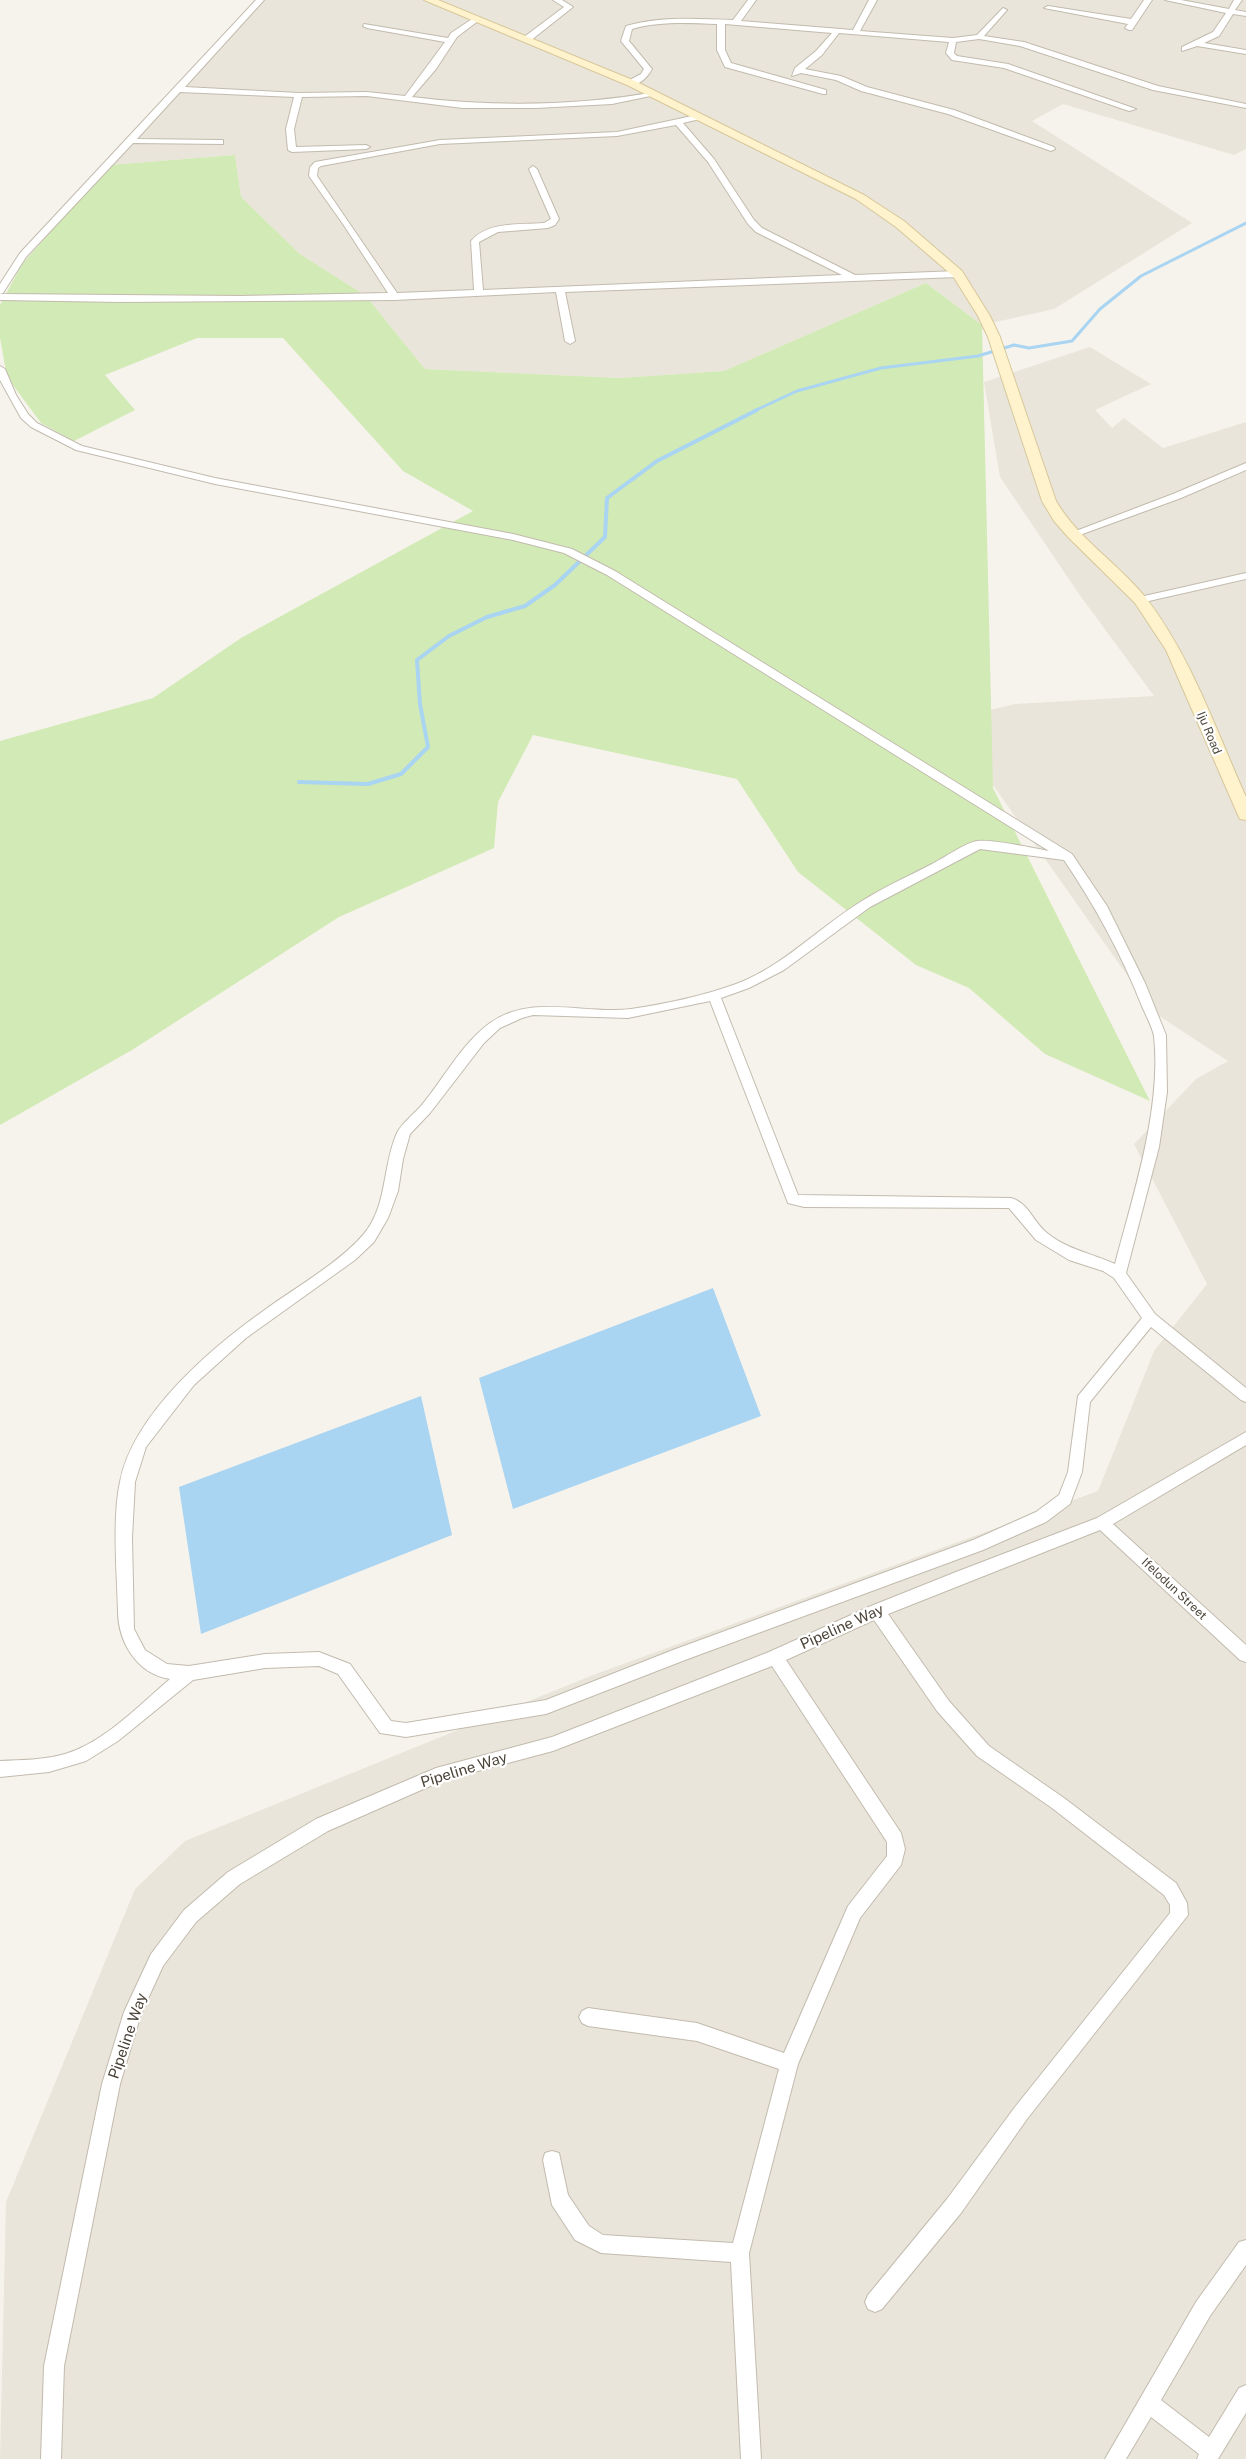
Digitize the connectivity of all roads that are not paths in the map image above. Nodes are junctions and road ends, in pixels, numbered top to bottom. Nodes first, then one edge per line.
1 (260, 0) edge
2 (429, 0) edge
3 (557, 0) edge
4 (752, 0) edge
5 (873, 0) edge
6 (1148, 0) edge
7 (1171, 0) edge
8 (1238, 0) edge
9 (1048, 8) dead end
10 (1003, 10) dead end
11 (1230, 11) junction
12 (1246, 14) edge
13 (475, 19) junction
14 (721, 22) junction
15 (1133, 22) junction
16 (735, 23) junction
17 (367, 26) dead end
18 (838, 30) junction
19 (1127, 30) dead end
20 (855, 33) junction
21 (979, 37) junction
22 (527, 39) junction
23 (953, 40) junction
24 (450, 41) junction
25 (1196, 44) junction
26 (1185, 49) dead end
27 (1246, 52) edge
28 (798, 70) junction
29 (631, 83) junction
30 (788, 84) junction
31 (178, 89) junction
32 (823, 92) dead end
33 (299, 94) junction
34 (656, 94) junction
35 (406, 100) junction
36 (1246, 106) edge
37 (1132, 109) dead end
38 (697, 117) junction
39 (678, 122) junction
40 (131, 141) junction
41 (220, 142) dead end
42 (370, 146) dead end
43 (1051, 149) dead end
44 (533, 170) dead end
45 (958, 274) junction
46 (854, 277) junction
47 (560, 290) junction
48 (0, 291) edge
49 (479, 294) junction
50 (0, 297) edge
51 (395, 297) junction
52 (994, 337) joint
53 (570, 341) dead end
54 (0, 369) edge
55 (1246, 466) edge
56 (1073, 534) junction
57 (568, 551) joint
58 (1246, 576) edge
59 (1140, 600) junction
60 (1246, 815) edge
61 (1068, 857) junction
62 (714, 996) junction
63 (1119, 1274) junction
64 (1150, 1318) junction
65 (1246, 1396) edge
66 (1246, 1438) edge
67 (1102, 1523) junction
68 (877, 1611) junction
69 (1246, 1655) edge
70 (775, 1657) junction
71 (189, 1673) junction
72 (0, 1769) edge
73 (588, 2016) dead end
74 (789, 2064) junction
75 (552, 2160) dead end
76 (1246, 2249) edge
77 (740, 2253) junction
78 (875, 2302) dead end
79 (1246, 2394) edge
80 (1148, 2402) junction
81 (1209, 2455) edge
82 (51, 2459) edge
83 (751, 2459) edge
84 (1115, 2459) edge

1 - 31 street
2 - 13 main road
3 - 22 street
4 - 16 street
5 - 20 street
6 - 15 street
7 - 11 street
8 - 11 street
9 - 15 street
10 - 21 street
11 - 12 street
11 - 25 street
13 - 22 main road
13 - 24 street
14 - 16 street
14 - 29 street
14 - 30 street
15 - 19 street
16 - 18 street
17 - 24 street
18 - 20 street
18 - 28 street
20 - 23 street
21 - 23 street
21 - 36 street
22 - 29 main road
23 - 37 street
24 - 35 street
25 - 26 street
25 - 27 street
28 - 30 street
28 - 43 street
29 - 34 main road
30 - 32 street
31 - 33 street
31 - 40 street
33 - 35 street
33 - 42 street
34 - 35 street
34 - 38 main road
38 - 39 street
38 - 45 main road
39 - 46 street
39 - 51 street
40 - 41 street
40 - 48 street
44 - 49 street
45 - 46 street
45 - 52 main road
46 - 47 street
47 - 49 street
47 - 53 street
49 - 51 street
50 - 51 street
52 - 56 main road, Iju Road
54 - 57 street
55 - 56 street
56 - 59 main road, Iju Road
57 - 61 street
58 - 59 street
59 - 60 main road, Iju Road
61 - 62 street
61 - 63 street
62 - 63 street
62 - 71 street
63 - 64 street
64 - 65 street
64 - 71 street
66 - 67 street, Pipeline Way
67 - 68 street, Pipeline Way
67 - 69 street, Ifelodun Street
68 - 70 street, Pipeline Way
68 - 78 street
70 - 74 street
70 - 82 street, Pipeline Way
71 - 72 street
73 - 74 street
74 - 77 street
75 - 77 street
76 - 80 street
77 - 83 street
79 - 81 street
80 - 81 street
80 - 84 street

